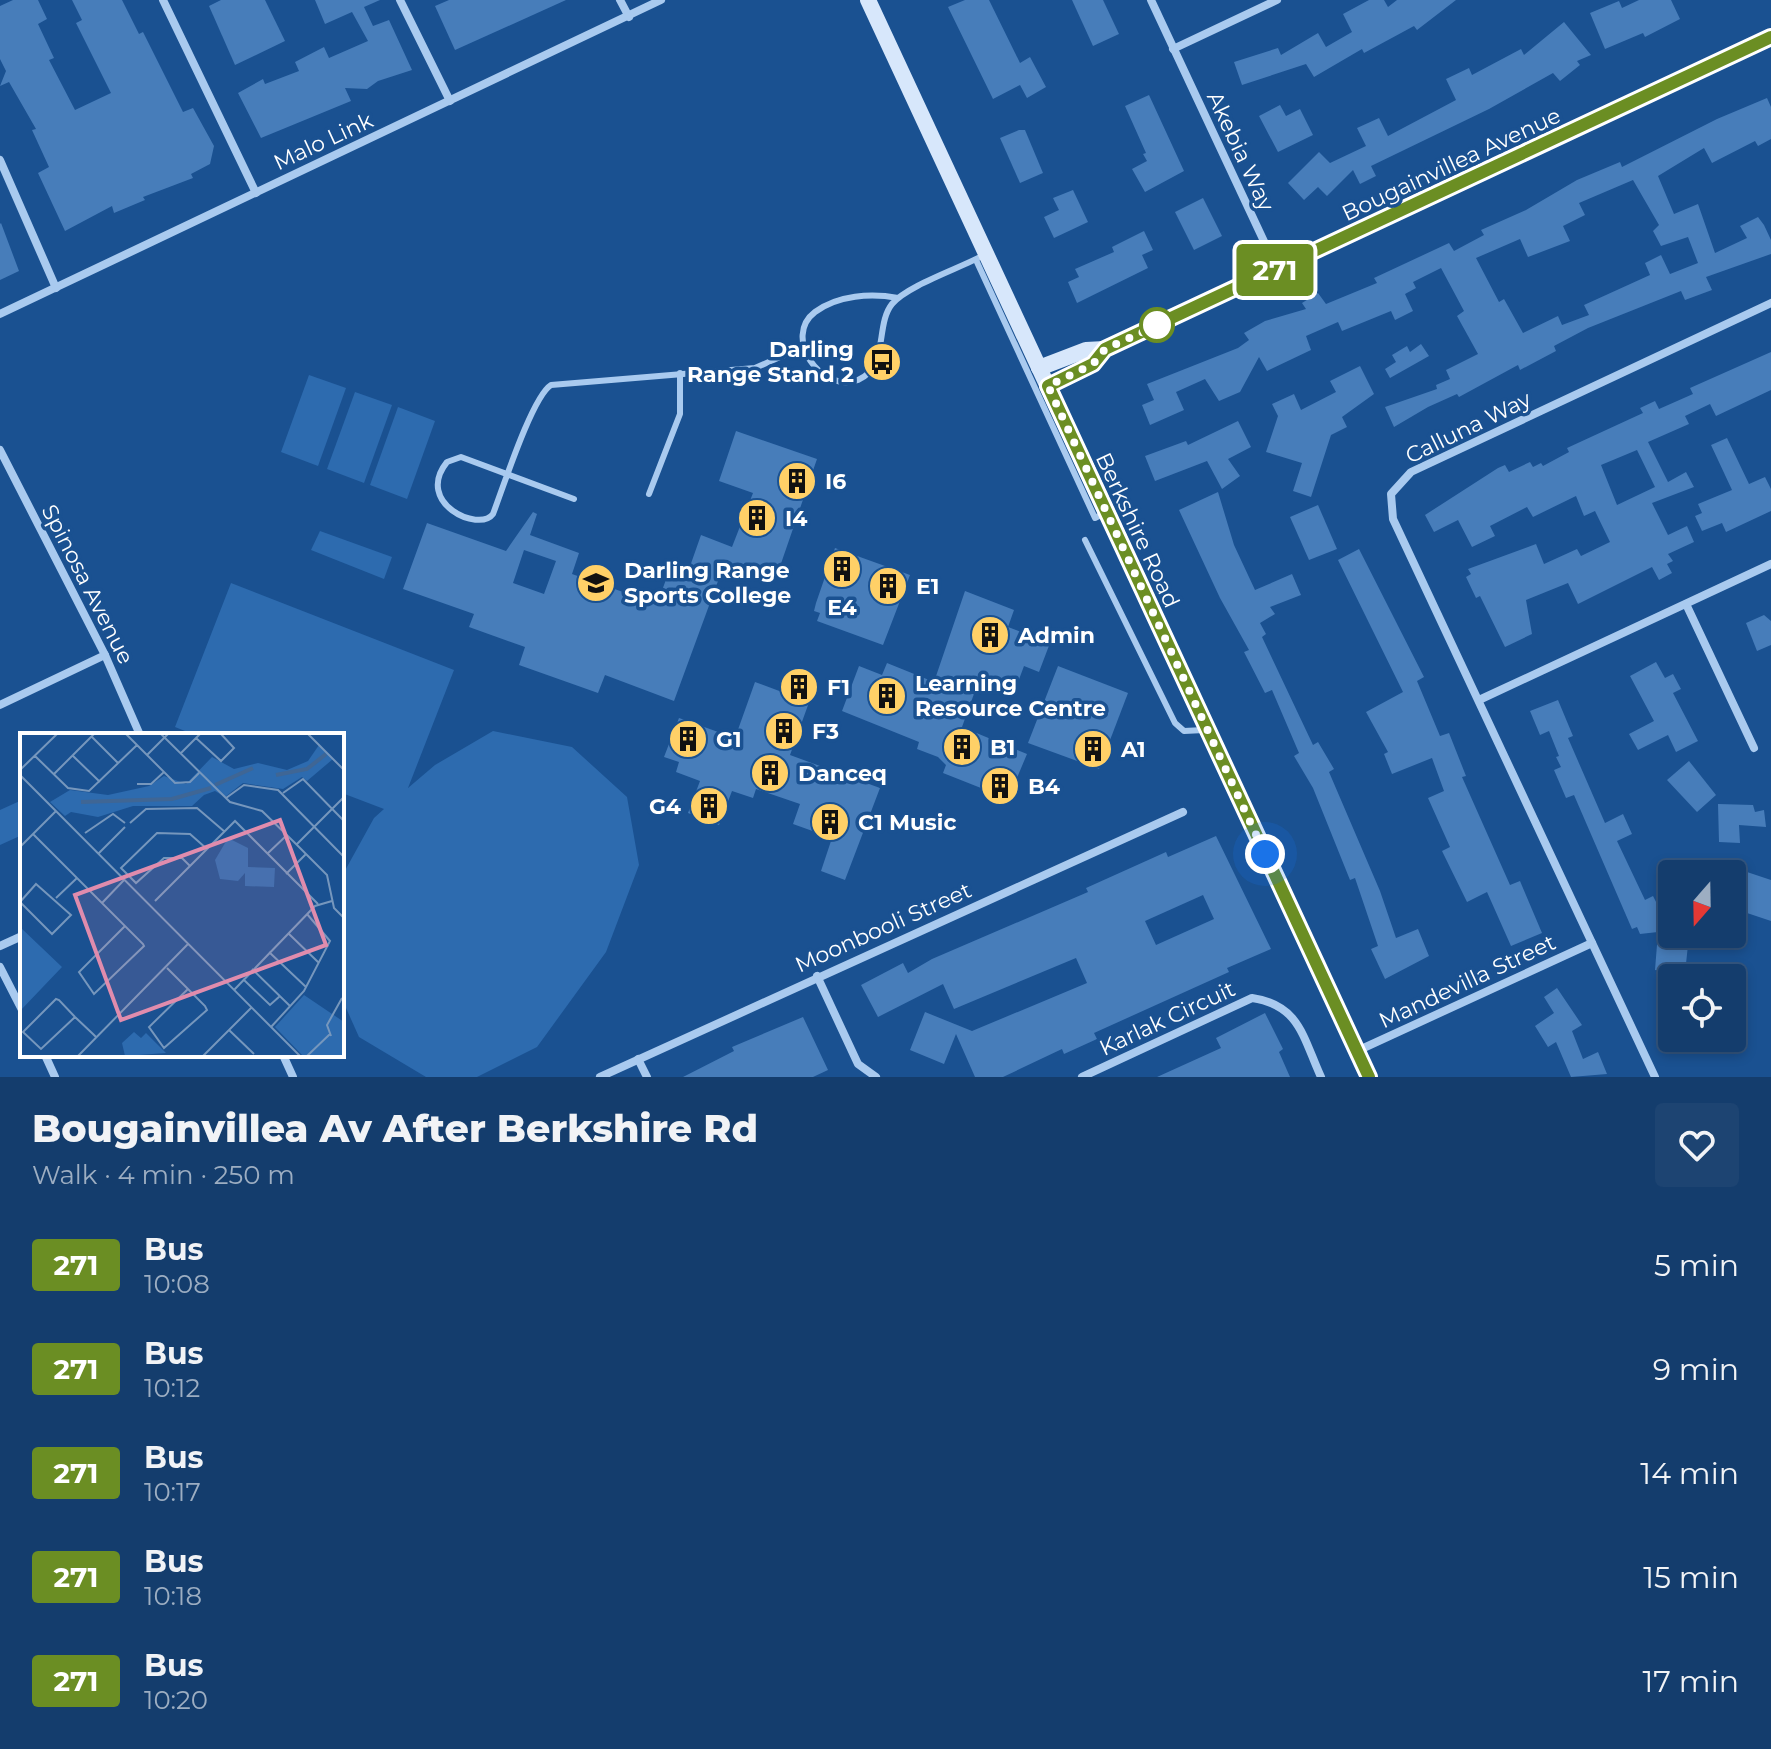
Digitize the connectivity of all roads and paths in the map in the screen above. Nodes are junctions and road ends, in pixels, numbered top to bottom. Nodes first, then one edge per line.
1 (163, 0) edge
2 (400, 0) edge
3 (620, 0) edge
4 (661, 0) edge
5 (868, 0) edge
6 (1151, 0) edge
7 (1277, 0) edge
8 (629, 17) junction
9 (1771, 37) edge
10 (1173, 49) junction
11 (450, 101) junction
12 (0, 160) edge
13 (256, 193) junction
14 (981, 257) junction
15 (1277, 269) junction
16 (56, 288) junction
17 (898, 298) junction
18 (1771, 303) edge
19 (0, 314) edge
20 (1105, 349) junction
21 (808, 356) junction
22 (1039, 368) junction
23 (680, 373) junction
24 (1048, 386) junction
25 (0, 450) edge
26 (508, 475) junction
27 (649, 494) dead end
28 (574, 499) dead end
29 (1105, 513) junction
30 (1085, 540) dead end
31 (1771, 564) edge
32 (1686, 604) junction
33 (105, 655) junction
34 (1479, 700) junction
35 (0, 705) edge
36 (1206, 730) junction
37 (139, 733) edge
38 (1754, 748) dead end
39 (1183, 812) dead end
40 (20, 937) edge
41 (1592, 943) junction
42 (0, 946) edge
43 (0, 967) edge
44 (817, 976) junction
45 (20, 1006) edge
46 (1356, 1051) junction
47 (284, 1057) edge
48 (46, 1058) edge
49 (638, 1059) junction
50 (55, 1077) edge
51 (293, 1077) edge
52 (600, 1077) edge
53 (647, 1077) edge
54 (876, 1077) edge
55 (1082, 1077) edge
56 (1321, 1077) edge
57 (1369, 1077) edge
58 (1655, 1077) edge

1 - 13 street
2 - 11 street
3 - 8 street
4 - 8 street, Malo Link
5 - 14 main road, Berkshire Road
6 - 10 street, Akebia Way
7 - 10 street
8 - 11 street, Malo Link
9 - 15 main road, Bougainvillea Avenue
10 - 15 street, Akebia Way
11 - 13 street, Malo Link
12 - 16 street
13 - 16 street, Malo Link
14 - 17 lane
14 - 22 main road, Berkshire Road
14 - 29 lane
15 - 20 main road, Bougainvillea Avenue
16 - 19 street, Malo Link
17 - 21 lane
17 - 21 lane
18 - 34 street, Calluna Way
20 - 22 main road, Bougainvillea Avenue
20 - 24 main road, Bougainvillea Avenue
21 - 23 lane
22 - 24 main road, Berkshire Road
23 - 26 lane
23 - 27 lane
24 - 29 main road, Berkshire Road
25 - 33 street, Spinosa Avenue
26 - 26 lane
26 - 28 lane
29 - 36 main road, Berkshire Road
30 - 36 lane
31 - 32 street
32 - 34 street
32 - 38 street
33 - 35 street
33 - 37 street, Spinosa Avenue
34 - 41 street, Calluna Way
36 - 46 main road, Berkshire Road
39 - 44 street, Moonbooli Street
40 - 42 street
41 - 46 street, Mandevilla Street
41 - 58 street, Calluna Way
43 - 45 street
44 - 49 street, Moonbooli Street
44 - 54 street
46 - 57 main road, Berkshire Road
47 - 51 street
48 - 50 street
49 - 52 street, Moonbooli Street
49 - 53 street
55 - 56 street, Karlak Circuit

